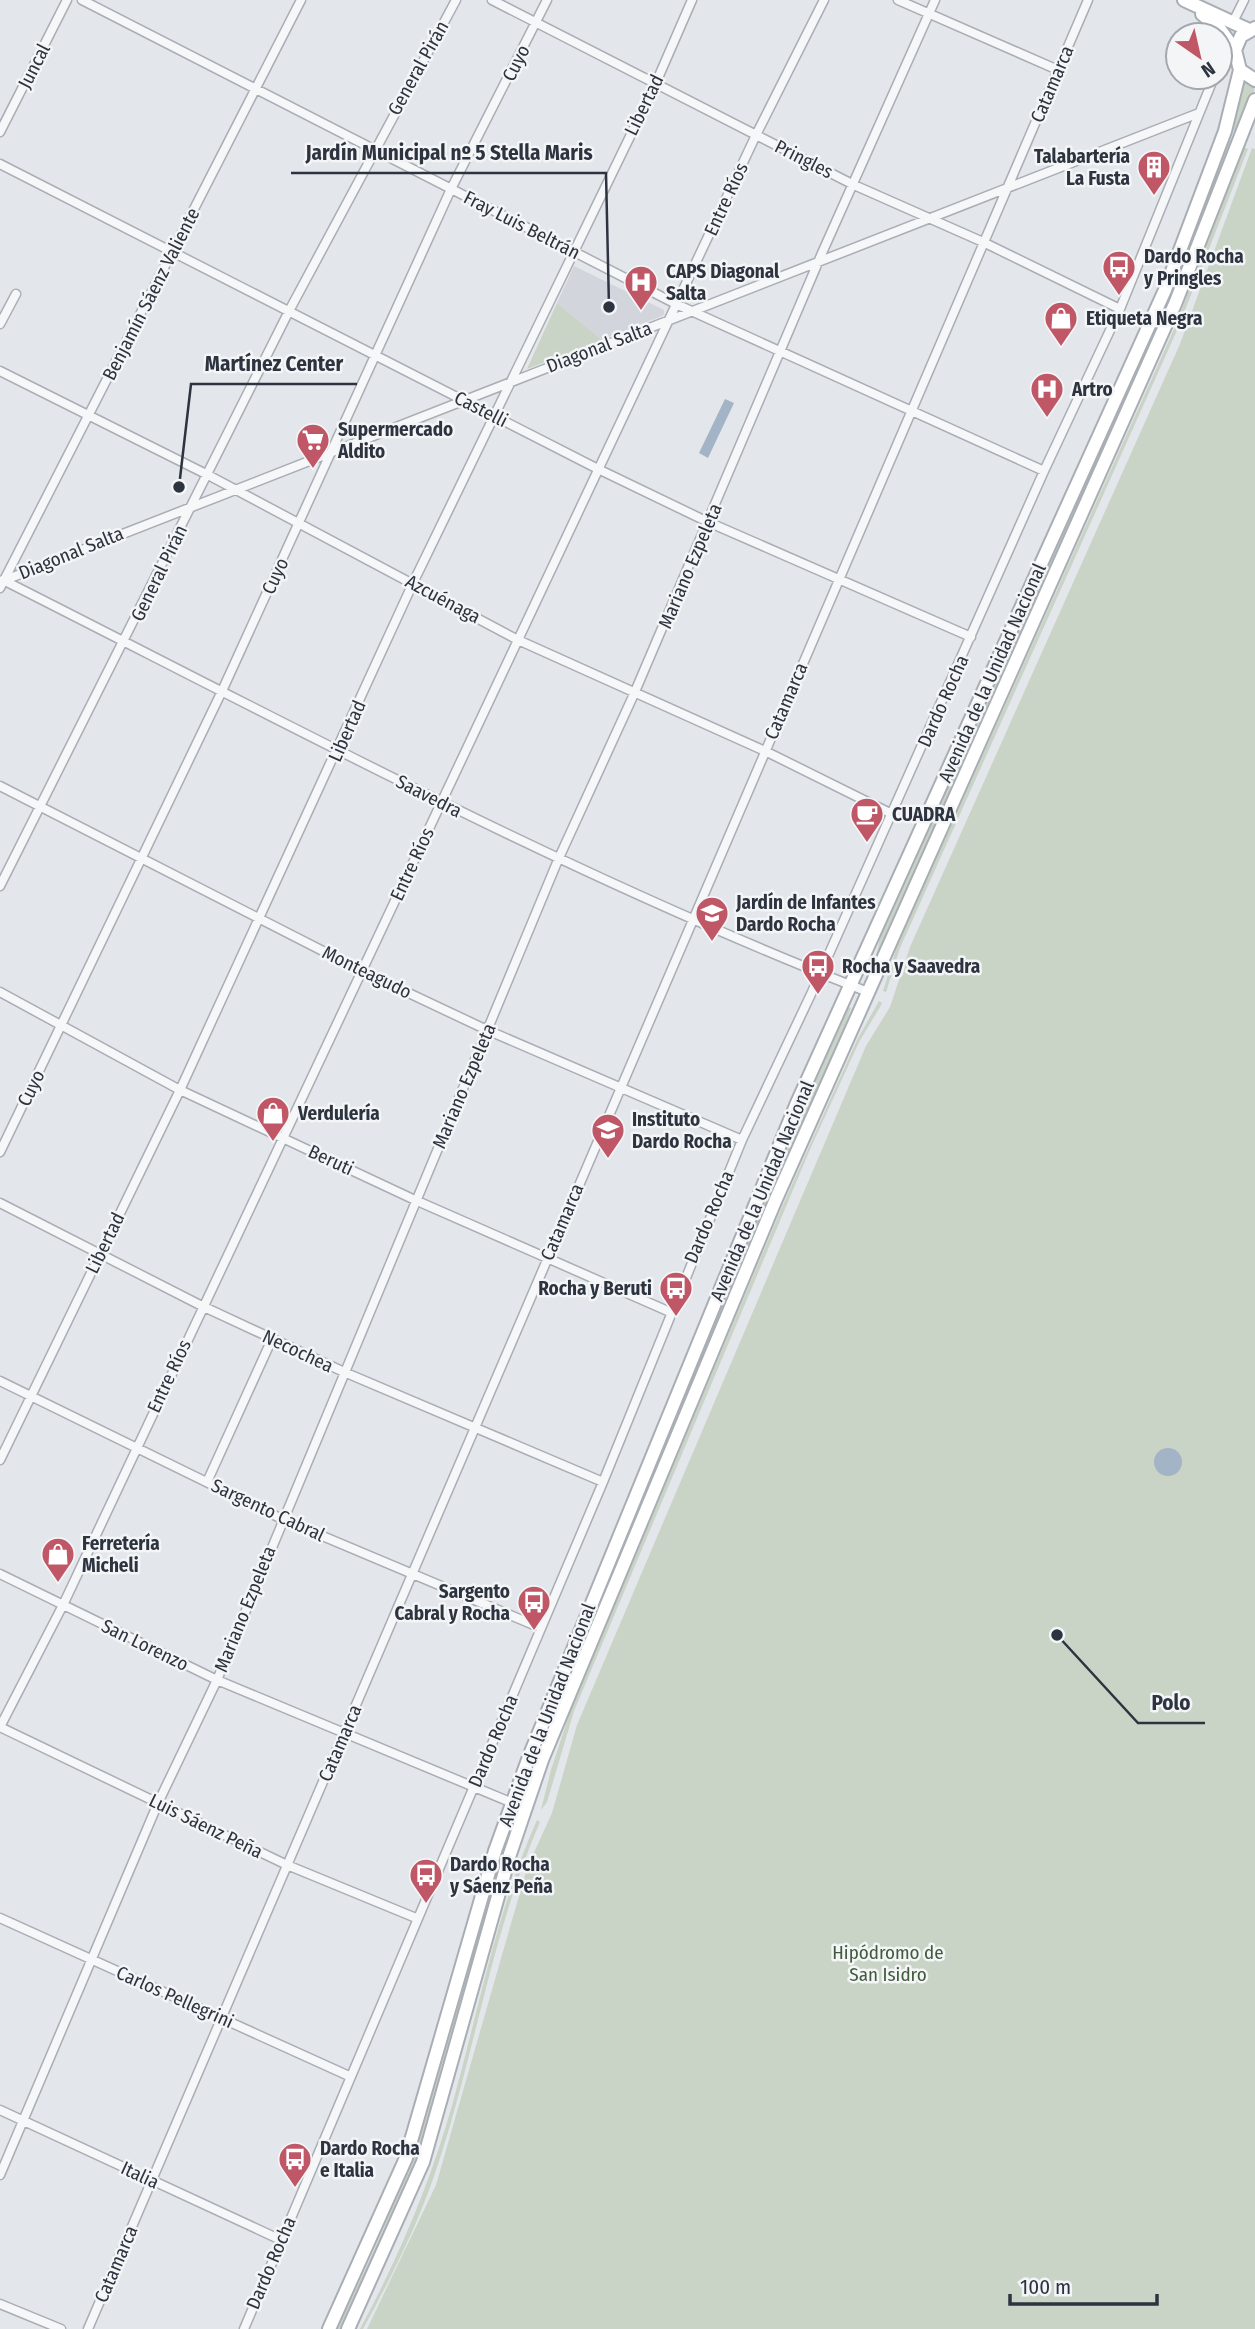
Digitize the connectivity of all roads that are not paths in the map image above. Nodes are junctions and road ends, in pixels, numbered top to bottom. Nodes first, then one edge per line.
1 (67, 0) edge
2 (82, 0) edge
3 (301, 0) edge
4 (456, 0) edge
5 (492, 0) edge
6 (547, 0) edge
7 (692, 0) edge
8 (824, 0) edge
9 (898, 0) edge
10 (935, 0) edge
11 (1088, 0) edge
12 (1244, 0) edge
13 (1188, 2) edge
14 (929, 16) junction
15 (1231, 21) edge
16 (1234, 21) edge
17 (1234, 22) edge
18 (536, 23) junction
19 (1252, 29) edge
20 (1235, 52) junction
21 (1058, 70) junction
22 (1240, 70) junction
23 (1255, 80) edge
24 (655, 85) junction
25 (255, 89) junction
26 (1208, 91) edge
27 (1255, 100) edge
28 (1199, 113) junction
29 (0, 132) edge
30 (756, 135) junction
31 (373, 149) junction
32 (0, 164) edge
33 (854, 185) junction
34 (1007, 188) junction
35 (451, 189) junction
36 (930, 218) junction
37 (983, 242) junction
38 (572, 251) junction
39 (173, 252) junction
40 (818, 261) junction
41 (16, 294) dead end
42 (676, 304) junction
43 (1120, 309) junction
44 (289, 311) junction
45 (691, 311) junction
46 (669, 319) junction
47 (0, 324) edge
48 (780, 352) junction
49 (374, 355) junction
50 (0, 371) edge
51 (511, 381) junction
52 (463, 400) junction
53 (911, 411) junction
54 (493, 415) junction
55 (89, 416) junction
56 (330, 451) junction
57 (598, 469) junction
58 (1044, 471) junction
59 (208, 475) junction
60 (235, 489) junction
61 (193, 505) junction
62 (708, 522) junction
63 (299, 524) junction
64 (839, 581) junction
65 (1, 582) edge
66 (413, 583) junction
67 (971, 637) junction
68 (518, 639) junction
69 (125, 641) junction
70 (222, 691) junction
71 (634, 694) junction
72 (339, 749) junction
73 (765, 751) junction
74 (0, 786) edge
75 (442, 802) junction
76 (40, 806) junction
77 (892, 814) junction
78 (142, 857) junction
79 (558, 860) junction
80 (0, 886) edge
81 (258, 917) junction
82 (694, 922) junction
83 (362, 971) junction
84 (820, 974) junction
85 (851, 986) junction
86 (0, 992) edge
87 (868, 992) junction
88 (60, 1026) junction
89 (487, 1030) junction
90 (621, 1086) junction
91 (180, 1090) junction
92 (284, 1139) junction
93 (742, 1140) junction
94 (0, 1152) edge
95 (415, 1199) junction
96 (0, 1203) edge
97 (100, 1253) junction
98 (548, 1256) junction
99 (202, 1306) junction
100 (670, 1312) junction
101 (272, 1339) junction
102 (344, 1372) junction
103 (0, 1381) edge
104 (30, 1396) junction
105 (474, 1430) junction
106 (136, 1446) junction
107 (0, 1460) edge
108 (207, 1482) junction
109 (603, 1482) junction
110 (282, 1519) junction
111 (412, 1573) junction
112 (0, 1574) edge
113 (63, 1605) junction
114 (541, 1628) junction
115 (217, 1680) junction
116 (0, 1727) edge
117 (345, 1732) junction
118 (475, 1785) junction
119 (511, 1802) junction
120 (158, 1803) junction
121 (524, 1809) junction
122 (287, 1865) junction
123 (0, 1918) edge
124 (416, 1918) junction
125 (91, 1959) junction
126 (221, 2018) junction
127 (349, 2076) junction
128 (0, 2110) edge
129 (22, 2120) junction
130 (0, 2175) edge
131 (152, 2181) junction
132 (281, 2240) junction
133 (0, 2304) edge
134 (61, 2329) edge
135 (88, 2329) edge
136 (243, 2329) edge
137 (329, 2329) edge
138 (348, 2329) edge

1 - 29 street, Juncal
2 - 25 street, Fray Luis Beltrán
3 - 25 street, Benjamín Sáenz Valiente
4 - 31 street, General Pirán
5 - 18 street, Pringles
6 - 18 street, Cuyo
7 - 24 street, Libertad
8 - 30 street, Entre Ríos
9 - 14 street
10 - 14 street, Mariano Ezpeleta
11 - 21 street, Catamarca
12 - 16 street
13 - 15 main road
13 - 20 main road
14 - 21 street
14 - 33 street, Mariano Ezpeleta
17 - 19 main road
18 - 24 street, Pringles
18 - 35 street, Cuyo
19 - 20 main road
20 - 22 main road
21 - 34 street, Catamarca
22 - 23 main road
22 - 85 main road, Avenida de la Unidad Nacional
24 - 30 street, Pringles
24 - 38 street, Libertad
25 - 31 street, Fray Luis Beltrán
25 - 39 street, Benjamín Sáenz Valiente
26 - 28 street, Dardo Rocha
27 - 87 main road, Avenida de la Unidad Nacional
28 - 34 street, Diagonal Salta
28 - 43 street, Dardo Rocha
30 - 33 street, Pringles
30 - 42 street, Entre Ríos
31 - 35 street, Fray Luis Beltrán
31 - 44 street, General Pirán
32 - 39 street, Castelli
33 - 36 street, Pringles
33 - 40 street, Mariano Ezpeleta
34 - 36 street, Diagonal Salta
34 - 37 street, Catamarca
35 - 38 street, Fray Luis Beltrán
35 - 49 street, Cuyo
36 - 37 street, Pringles
36 - 40 street, Diagonal Salta
37 - 43 street, Pringles
37 - 53 street, Catamarca
38 - 42 street, Fray Luis Beltrán
38 - 51 street, Libertad
39 - 44 street, Castelli
39 - 55 street, Benjamín Sáenz Valiente
40 - 45 street, Diagonal Salta
40 - 48 street, Mariano Ezpeleta
41 - 47 street
42 - 45 street, Fray Luis Beltrán
42 - 46 street, Entre Ríos
43 - 58 street, Dardo Rocha
44 - 49 street, Castelli
44 - 59 street, General Pirán
45 - 46 street, Diagonal Salta
45 - 48 street, Fray Luis Beltrán
46 - 51 street, Diagonal Salta
46 - 57 street, Entre Ríos
48 - 53 street, Fray Luis Beltrán
48 - 62 street, Mariano Ezpeleta
49 - 52 street, Castelli
49 - 56 street, Cuyo
50 - 55 street, Azcuénaga
51 - 52 street, Diagonal Salta
51 - 54 street, Libertad
52 - 54 street, Castelli
52 - 56 street, Diagonal Salta
53 - 58 street, Fray Luis Beltrán
53 - 64 street, Catamarca
54 - 57 street, Castelli
54 - 66 street, Libertad
55 - 59 street, Azcuénaga
55 - 65 street, Benjamín Sáenz Valiente
56 - 60 street, Diagonal Salta
56 - 63 street, Cuyo
57 - 62 street, Castelli
57 - 68 street, Entre Ríos
58 - 67 street, Dardo Rocha
59 - 60 street, Azcuénaga
59 - 61 street, General Pirán
60 - 61 street, Diagonal Salta
60 - 63 street, Azcuénaga
61 - 65 street, Diagonal Salta
61 - 69 street, General Pirán
62 - 64 street, Castelli
62 - 71 street, Mariano Ezpeleta
63 - 66 street, Azcuénaga
63 - 70 street, Cuyo
64 - 67 street, Castelli
64 - 73 street, Catamarca
65 - 69 street, Saavedra
66 - 68 street, Azcuénaga
66 - 72 street, Libertad
67 - 77 street, Dardo Rocha
68 - 71 street, Azcuénaga
68 - 75 street, Entre Ríos
69 - 70 street, Saavedra
69 - 76 street, General Pirán
70 - 72 street, Saavedra
70 - 78 street, Cuyo
71 - 73 street, Azcuénaga
71 - 79 street, Mariano Ezpeleta
72 - 75 street, Saavedra
72 - 81 street, Libertad
73 - 77 street, Azcuénaga
73 - 82 street, Catamarca
74 - 76 street, Monteagudo
75 - 79 street, Saavedra
75 - 83 street, Entre Ríos
76 - 78 street, Monteagudo
76 - 80 street, General Pirán
77 - 84 street, Dardo Rocha
78 - 81 street, Monteagudo
78 - 88 street, Cuyo
79 - 82 street, Saavedra
79 - 89 street, Mariano Ezpeleta
81 - 83 street, Monteagudo
81 - 91 street, Libertad
82 - 84 street, Saavedra
82 - 90 street, Catamarca
83 - 89 street, Monteagudo
83 - 92 street, Entre Ríos
84 - 85 street, Saavedra
84 - 93 street, Dardo Rocha
85 - 87 street, Saavedra
85 - 119 main road, Avenida de la Unidad Nacional
86 - 88 street, Beruti
87 - 121 main road, Avenida de la Unidad Nacional
88 - 91 street, Beruti
88 - 94 street, Cuyo
89 - 90 street, Monteagudo
89 - 95 street, Mariano Ezpeleta
90 - 93 street, Monteagudo
90 - 98 street, Catamarca
91 - 92 street, Beruti
91 - 97 street, Libertad
92 - 95 street, Beruti
92 - 99 street, Entre Ríos
93 - 100 street, Dardo Rocha
95 - 98 street, Beruti
95 - 102 street, Mariano Ezpeleta
96 - 97 street, Necochea
97 - 99 street, Necochea
97 - 104 street, Libertad
98 - 100 street, Beruti
98 - 105 street, Catamarca
99 - 101 street, Necochea
99 - 106 street, Entre Ríos
100 - 109 street, Dardo Rocha
101 - 102 street, Necochea
101 - 108 street
102 - 105 street, Necochea
102 - 110 street, Mariano Ezpeleta
103 - 104 street, Sargento Cabral
104 - 106 street, Sargento Cabral
104 - 107 street, Libertad
105 - 109 street, Necochea
105 - 111 street, Catamarca
106 - 108 street, Sargento Cabral
106 - 113 street, Entre Ríos
108 - 110 street, Sargento Cabral
109 - 114 street, Dardo Rocha
110 - 111 street, Sargento Cabral
110 - 115 street, Mariano Ezpeleta
111 - 114 street, Sargento Cabral
111 - 117 street, Catamarca
112 - 113 street, San Lorenzo
113 - 115 street, San Lorenzo
113 - 116 street, Entre Ríos
114 - 118 street, Dardo Rocha
115 - 117 street, San Lorenzo
115 - 120 street, Mariano Ezpeleta
116 - 120 street, Luis Sáenz Peña
117 - 118 street, San Lorenzo
117 - 122 street, Catamarca
118 - 119 street, San Lorenzo
118 - 124 street, Dardo Rocha
119 - 121 street, San Lorenzo
119 - 137 main road, Avenida de la Unidad Nacional
120 - 122 street, Luis Sáenz Peña
120 - 125 street, Mariano Ezpeleta
121 - 138 main road, Avenida de la Unidad Nacional
122 - 124 street, Luis Sáenz Peña
122 - 126 street, Catamarca
123 - 125 street, Carlos Pellegrini
124 - 127 street, Dardo Rocha
125 - 126 street, Carlos Pellegrini
125 - 129 street, Mariano Ezpeleta
126 - 127 street, Carlos Pellegrini
126 - 131 street, Catamarca
127 - 132 street, Dardo Rocha
128 - 129 street, Italia
129 - 130 street, Mariano Ezpeleta
129 - 131 street, Italia
131 - 132 street, Italia
131 - 135 street, Catamarca
132 - 136 street, Dardo Rocha
133 - 134 street

